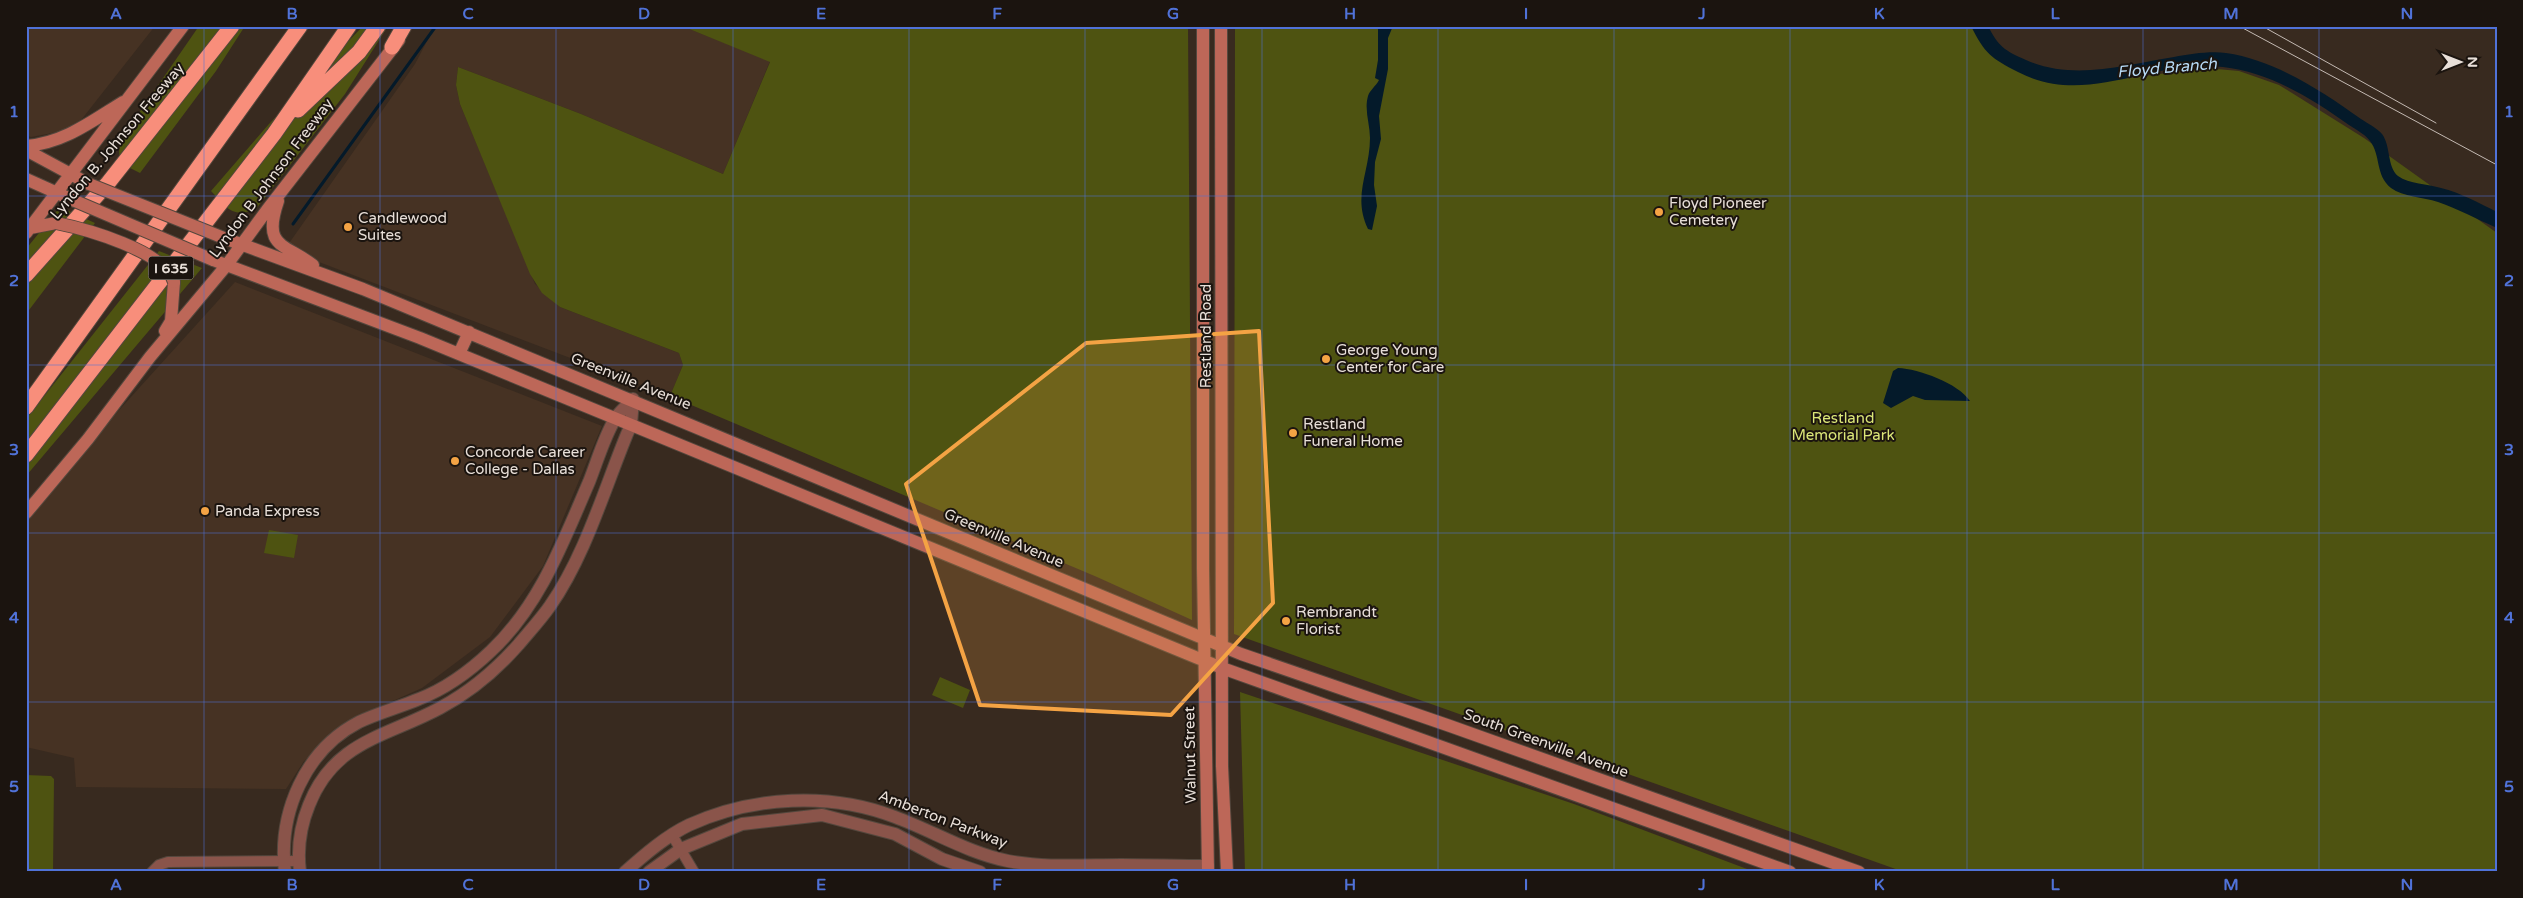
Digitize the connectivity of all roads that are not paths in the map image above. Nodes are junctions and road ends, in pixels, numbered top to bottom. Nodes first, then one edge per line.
1 (183, 26) edge
2 (220, 26) edge
3 (232, 26) edge
4 (300, 26) edge
5 (349, 26) edge
6 (378, 26) edge
7 (404, 26) edge
8 (410, 26) edge
9 (1203, 26) edge
10 (1221, 26) edge
11 (392, 47) junction
12 (130, 98) junction
13 (274, 134) junction
14 (26, 146) edge
15 (26, 150) edge
16 (132, 151) junction
17 (71, 176) junction
18 (26, 179) edge
19 (281, 192) junction
20 (57, 194) junction
21 (28, 230) edge
22 (241, 245) junction
23 (226, 266) junction
24 (26, 275) edge
25 (326, 276) junction
26 (469, 332) junction
27 (155, 351) junction
28 (459, 354) junction
29 (633, 399) junction
30 (26, 407) edge
31 (615, 419) junction
32 (631, 424) junction
33 (26, 455) edge
34 (891, 508) junction
35 (26, 513) edge
36 (882, 528) junction
37 (535, 597) junction
38 (550, 608) junction
39 (1204, 638) junction
40 (1222, 646) junction
41 (1204, 660) junction
42 (1222, 668) junction
43 (1303, 676) junction
44 (1297, 695) junction
45 (1383, 702) junction
46 (1376, 722) junction
47 (672, 835) junction
48 (681, 849) junction
49 (300, 866) edge
50 (284, 867) edge
51 (1120, 868) edge
52 (1208, 869) edge
53 (152, 872) edge
54 (625, 872) edge
55 (649, 872) edge
56 (694, 872) edge
57 (980, 872) edge
58 (1227, 872) edge
59 (1790, 872) edge
60 (1859, 872) edge

1 - 12 main road
2 - 16 highway
3 - 16 highway, Lyndon B. Johnson Freeway
4 - 30 highway
5 - 13 highway, Lyndon B Johnson Freeway / I 635
6 - 13 highway
7 - 11 highway
8 - 11 main road, Lyndon B Johnson Freeway
9 - 39 main road, Restland Road
10 - 40 main road, Restland Road
11 - 19 main road, Lyndon B Johnson Freeway
12 - 14 main road
12 - 17 main road
13 - 33 highway, I 635
15 - 17 main road, Greenville Avenue
16 - 24 highway, Lyndon B. Johnson Freeway
17 - 20 main road
17 - 22 main road, Greenville Avenue, bridge
18 - 20 main road
19 - 22 main road, Lyndon B Johnson Freeway
19 - 25 main road
20 - 21 main road
20 - 23 main road, bridge
21 - 27 main road, bridge
22 - 23 main road, Lyndon B Johnson Freeway
22 - 25 main road, Greenville Avenue
23 - 27 main road, Lyndon B Johnson Freeway
23 - 28 main road
25 - 26 main road, Greenville Avenue
26 - 28 main road
26 - 29 main road, Greenville Avenue
27 - 35 main road, Lyndon B Johnson Freeway
28 - 31 main road
29 - 31 street
29 - 32 street
29 - 34 main road, Greenville Avenue
31 - 32 main road
31 - 37 street
32 - 36 main road
32 - 38 street
34 - 36 main road
34 - 39 main road, Greenville Avenue
36 - 41 main road
37 - 38 street
37 - 50 street
38 - 49 street
39 - 40 main road, Greenville Avenue
39 - 41 main road, Walnut Street
40 - 42 main road, Walnut Street
40 - 43 main road, South Greenville Avenue
41 - 42 main road
41 - 52 main road, Walnut Street
42 - 44 main road
42 - 58 main road, Walnut Street
43 - 44 main road
43 - 45 main road, South Greenville Avenue
44 - 46 main road
45 - 46 main road
45 - 60 main road, South Greenville Avenue
46 - 59 main road
47 - 48 street
47 - 51 street, Amberton Parkway
47 - 54 street, Amberton Parkway
48 - 55 street, Amberton Parkway
48 - 56 street
48 - 57 street, Amberton Parkway
49 - 50 street
50 - 53 street
51 - 52 street, Amberton Parkway

